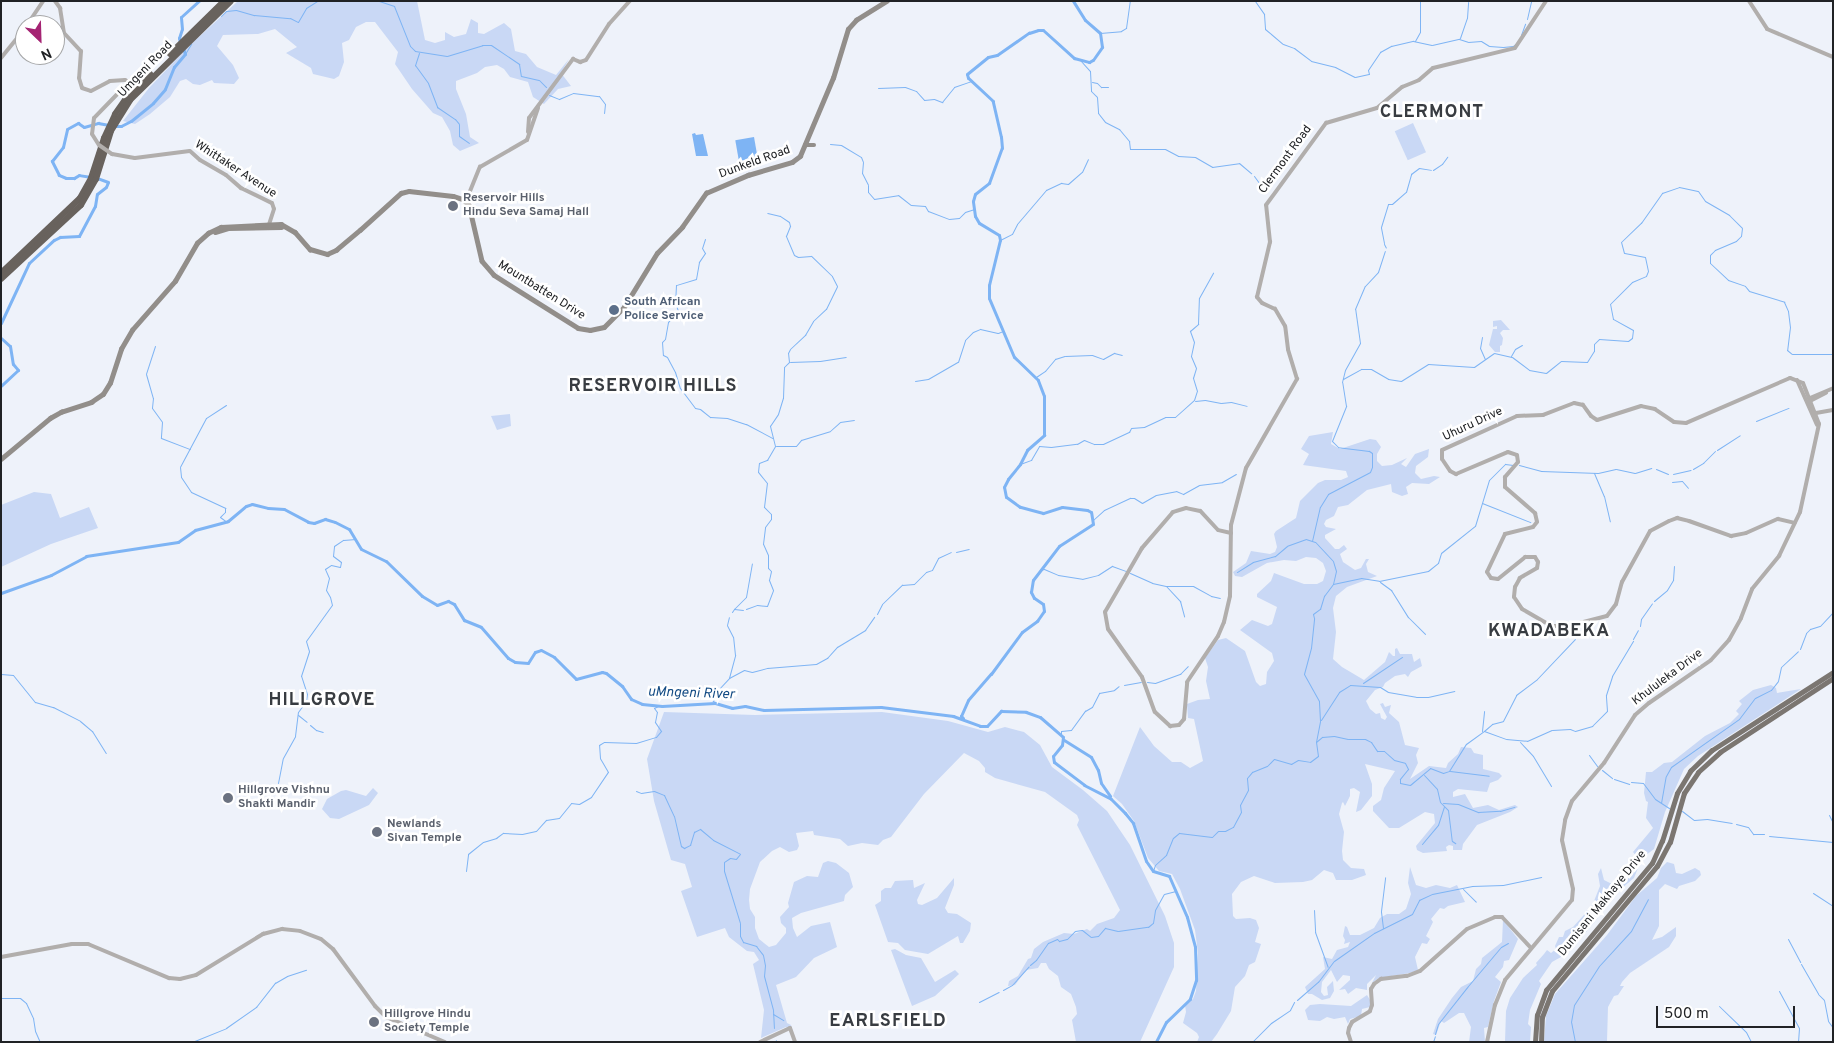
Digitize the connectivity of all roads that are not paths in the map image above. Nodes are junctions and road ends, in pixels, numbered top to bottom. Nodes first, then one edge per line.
1 (44, 1) edge
2 (55, 1) edge
3 (224, 1) edge
4 (231, 1) edge
5 (630, 1) edge
6 (886, 1) edge
7 (1546, 1) edge
8 (1749, 1) edge
9 (34, 15) edge
10 (15, 40) edge
11 (1833, 57) edge
12 (1, 58) edge
13 (1429, 71) junction
14 (1432, 76) dead end
15 (113, 122) junction
16 (814, 144) dead end
17 (806, 146) junction
18 (94, 177) junction
19 (468, 201) junction
20 (268, 225) junction
21 (213, 232) junction
22 (1, 273) edge
23 (1, 279) edge
24 (151, 308) junction
25 (144, 309) dead end
26 (622, 309) joint
27 (1832, 389) edge
28 (1809, 400) junction
29 (1833, 410) edge
30 (1815, 414) junction
31 (1521, 415) joint
32 (1, 460) edge
33 (1795, 523) junction
34 (1230, 533) junction
35 (1833, 672) edge
36 (1833, 678) edge
37 (1531, 948) junction
38 (1, 957) edge
39 (445, 1042) edge
40 (760, 1042) edge
41 (795, 1042) edge
42 (1352, 1042) edge
43 (1487, 1042) edge
44 (1535, 1042) edge
45 (1541, 1042) edge

1 - 9 street
2 - 20 street, Whittaker Avenue, bridge
3 - 15 highway, Umgeni Road
4 - 15 highway, Umgeni Road
5 - 19 street
6 - 17 main road, Dunkeld Road
7 - 13 street, Clermont Road
8 - 11 street
10 - 12 street
13 - 14 street
13 - 34 street, Clermont Road
15 - 18 highway, Umgeni Road
16 - 17 main road
17 - 26 main road, Dunkeld Road
18 - 22 highway, Umgeni Road
18 - 23 highway, Umgeni Road
19 - 20 main road
19 - 26 main road, Mountbatten Drive
20 - 21 main road
21 - 24 main road
21 - 32 main road
24 - 25 main road
24 - 32 main road
27 - 28 street
28 - 30 street, Khululeka Drive
28 - 31 street, Khululeka Drive
29 - 30 street
30 - 33 street, Khululeka Drive
31 - 33 street, Uhuru Drive
33 - 37 street, Khululeka Drive
34 - 34 street, Clermont Road
35 - 44 main road, Dumisani Makhaye Drive
36 - 45 main road, Dumisani Makhaye Drive
37 - 42 street
37 - 43 street, Khululeka Drive
38 - 39 street
40 - 41 street

